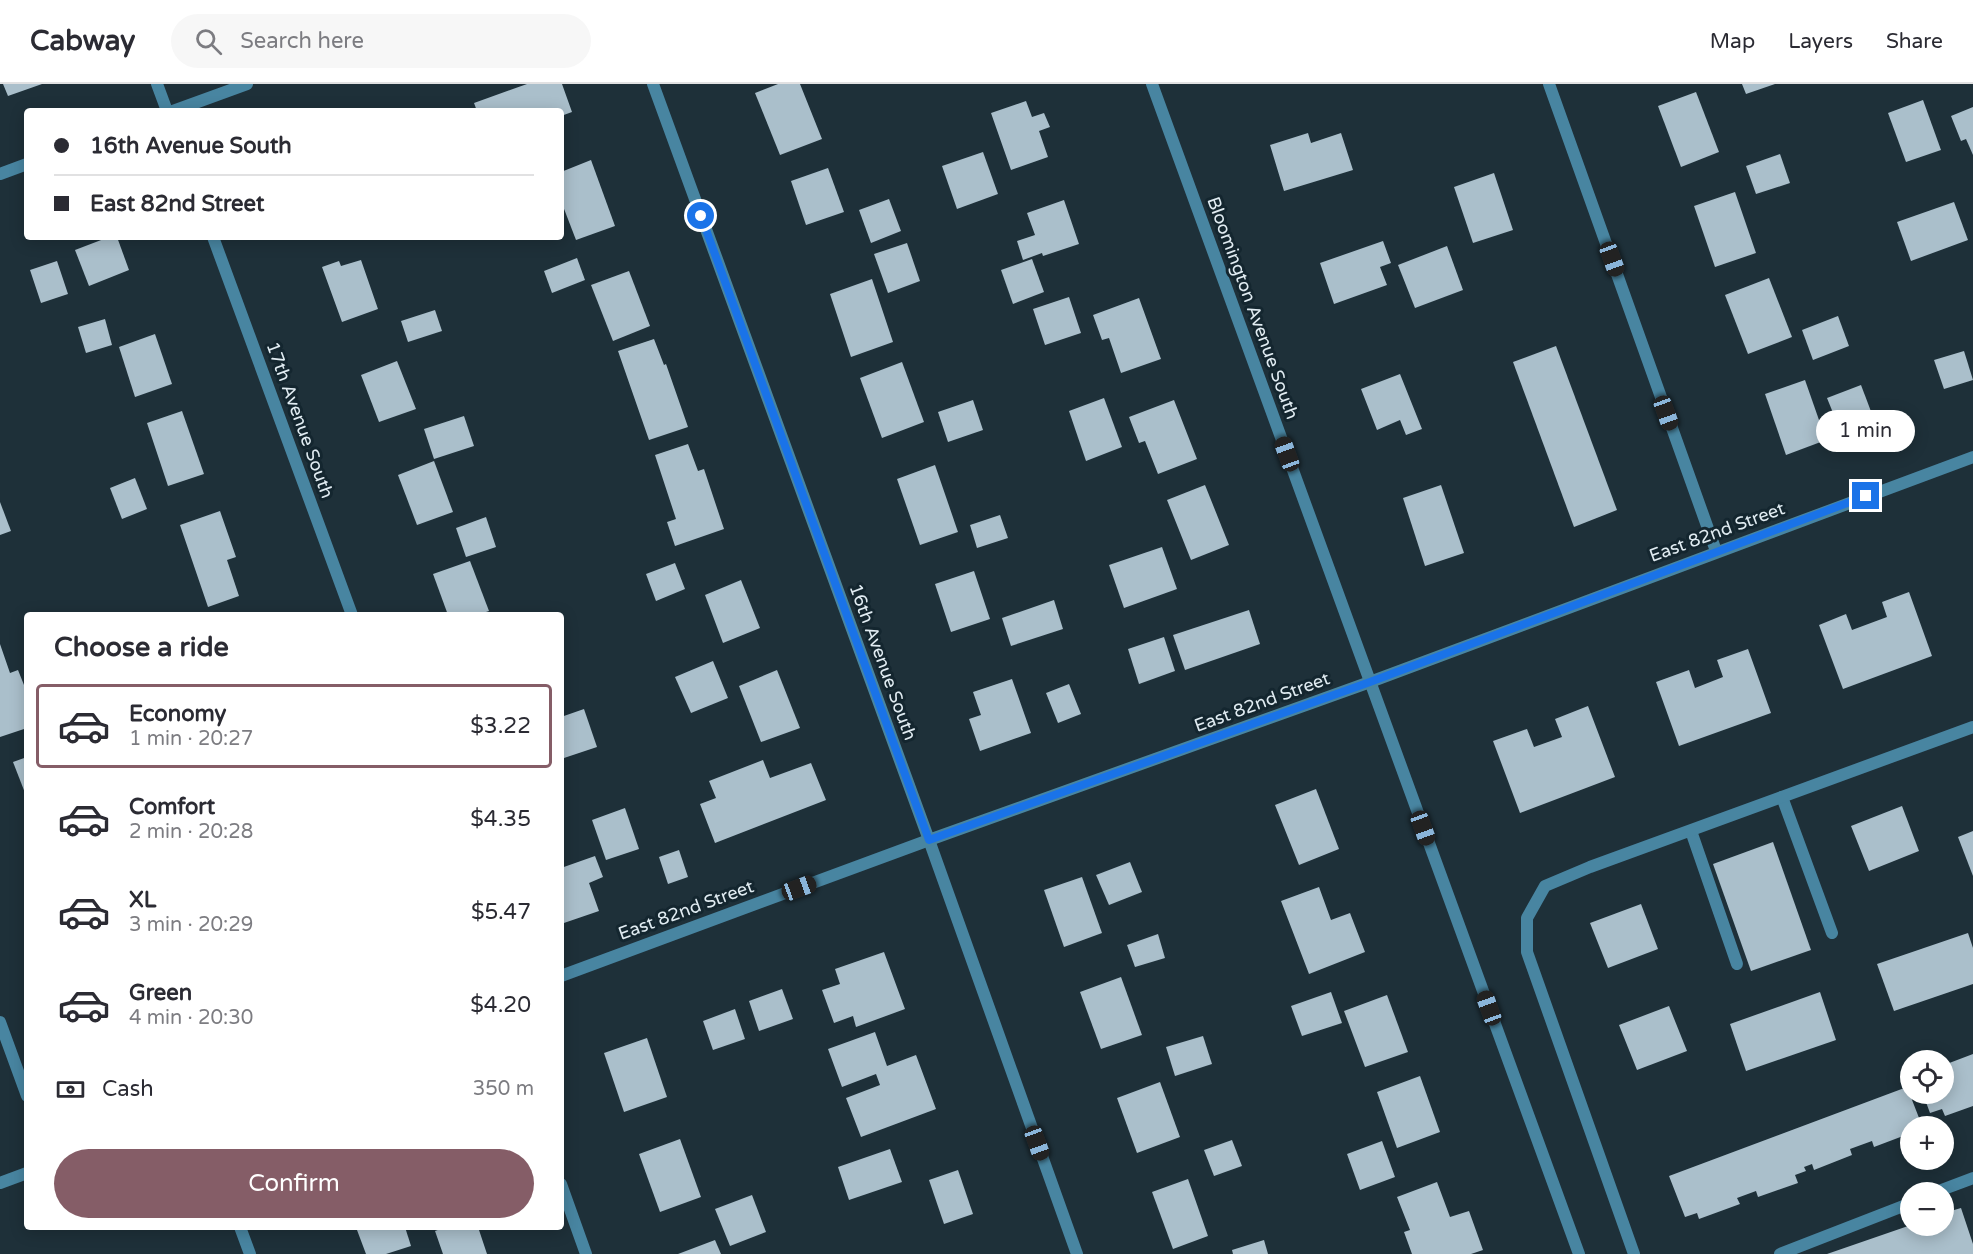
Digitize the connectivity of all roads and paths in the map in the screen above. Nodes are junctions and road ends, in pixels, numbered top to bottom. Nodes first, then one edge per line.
1 (157, 84) edge
2 (247, 84) edge
3 (653, 84) edge
4 (1152, 84) edge
5 (1549, 84) edge
6 (166, 108) edge
7 (181, 108) edge
8 (24, 165) edge
9 (0, 174) edge
10 (214, 240) edge
11 (1973, 457) edge
12 (1716, 552) junction
13 (351, 612) edge
14 (1370, 682) junction
15 (1973, 727) edge
16 (1782, 797) junction
17 (1691, 831) junction
18 (929, 840) junction
19 (1832, 933) dead end
20 (1737, 964) dead end
21 (564, 975) edge
22 (0, 1022) edge
23 (24, 1088) edge
24 (24, 1174) edge
25 (1973, 1178) edge
26 (0, 1182) edge
27 (1954, 1185) edge
28 (564, 1192) edge
29 (1900, 1207) edge
30 (241, 1230) edge
31 (246, 1253) edge
32 (586, 1254) edge
33 (1077, 1254) edge
34 (1579, 1254) edge
35 (1634, 1254) edge
36 (1780, 1254) edge

1 - 6 street
2 - 7 street
3 - 18 street, 16th Avenue South
4 - 14 street, Bloomington Avenue South
5 - 12 street
8 - 9 street
10 - 13 street, 17th Avenue South
11 - 12 street, East 82nd Street
12 - 14 street, East 82nd Street
14 - 18 street, East 82nd Street
14 - 34 street, Bloomington Avenue South
15 - 16 street
16 - 17 street
16 - 19 street
17 - 20 street
17 - 35 street
18 - 21 street, East 82nd Street
18 - 33 street, 16th Avenue South
22 - 23 street
24 - 26 street
25 - 27 street
28 - 32 street
29 - 36 street
30 - 31 street

